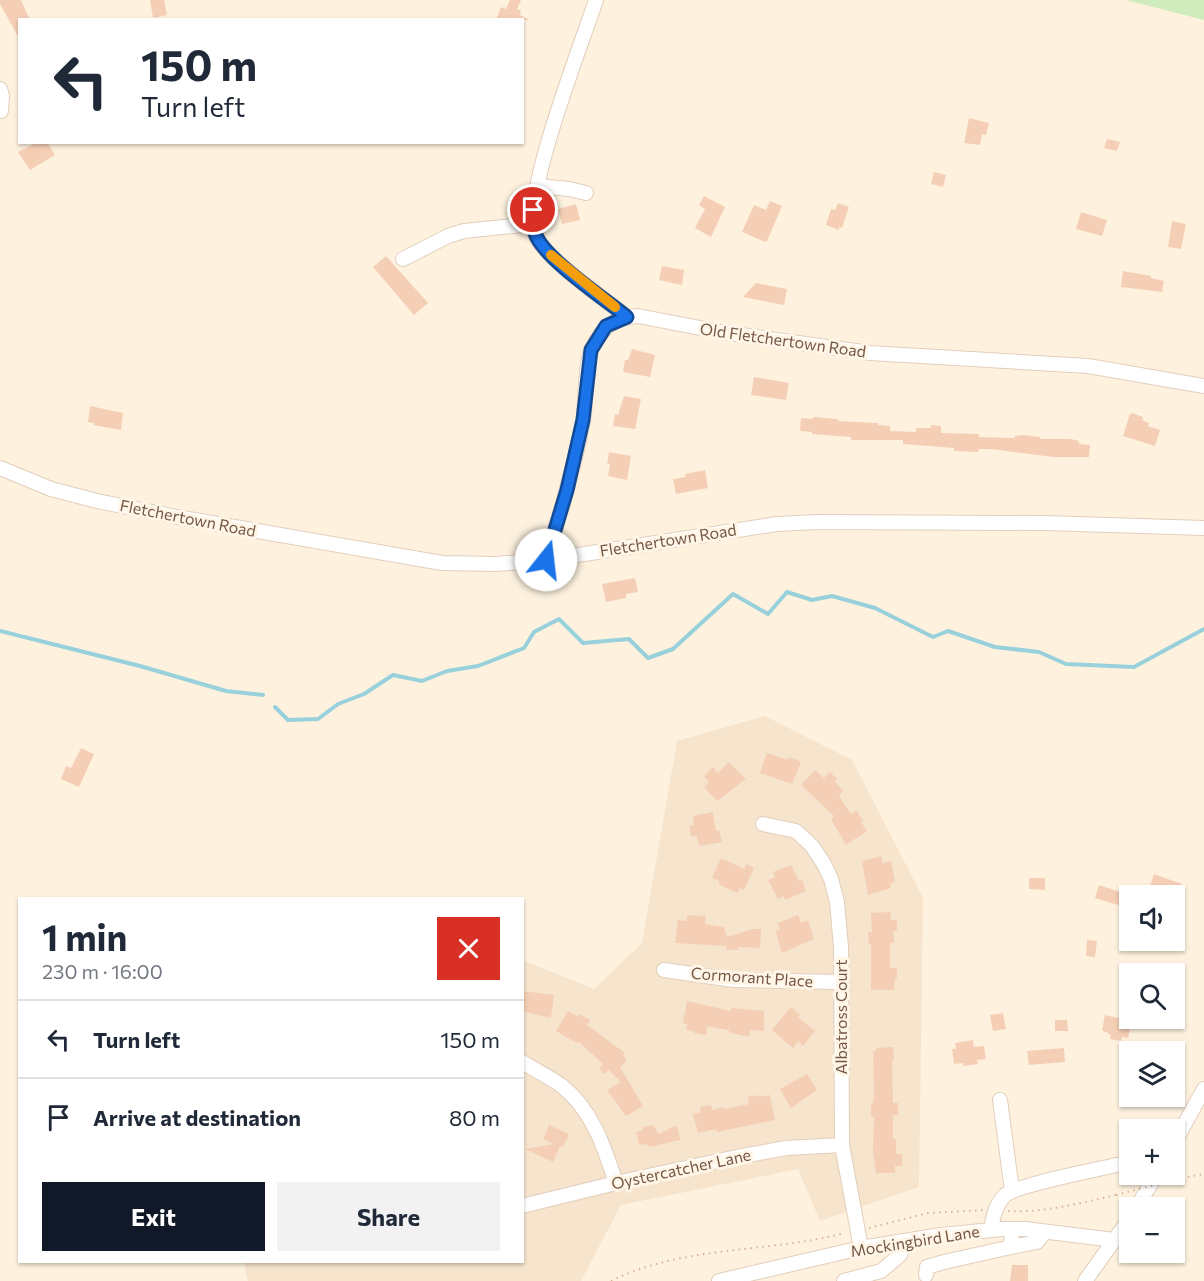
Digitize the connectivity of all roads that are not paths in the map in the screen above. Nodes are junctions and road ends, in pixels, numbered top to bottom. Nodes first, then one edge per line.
1 (596, 0) edge
2 (0, 89) edge
3 (1, 111) edge
4 (538, 186) junction
5 (586, 193) dead end
6 (533, 224) junction
7 (403, 259) dead end
8 (627, 317) junction
9 (1204, 386) edge
10 (0, 468) edge
11 (1204, 528) edge
12 (546, 560) junction
13 (763, 824) dead end
14 (664, 970) dead end
15 (840, 982) junction
16 (524, 1063) edge
17 (1204, 1089) edge
18 (1000, 1100) dead end
19 (1185, 1123) edge
20 (842, 1145) junction
21 (1119, 1165) edge
22 (616, 1183) junction
23 (1012, 1191) junction
24 (524, 1206) edge
25 (1012, 1229) junction
26 (991, 1230) junction
27 (1045, 1232) junction
28 (1119, 1233) edge
29 (1114, 1240) junction
30 (904, 1241) junction
31 (1011, 1247) junction
32 (861, 1248) junction
33 (926, 1275) dead end
34 (719, 1281) edge
35 (844, 1281) edge
36 (1085, 1281) edge

1 - 4 street
2 - 3 street
4 - 5 street
4 - 6 street
6 - 7 street
6 - 8 street
8 - 9 street, Old Fletchertown Road
8 - 12 street
10 - 12 street, Fletchertown Road
11 - 12 street, Fletchertown Road
13 - 15 street, Albatross Court
14 - 15 street, Cormorant Place
15 - 20 street, Albatross Court
16 - 22 street
17 - 19 street
18 - 23 street
20 - 22 street, Oystercatcher Lane
20 - 32 street, Albatross Court
21 - 23 street
22 - 24 street, Oystercatcher Lane
23 - 26 street
25 - 26 street, Mockingbird Lane
25 - 27 street, Mockingbird Lane
25 - 31 street
26 - 30 street, Mockingbird Lane
27 - 29 street, Mockingbird Lane
27 - 31 street
28 - 29 street
29 - 36 street
30 - 32 street, Mockingbird Lane
30 - 35 street
31 - 33 street
32 - 34 street, Mockingbird Lane

